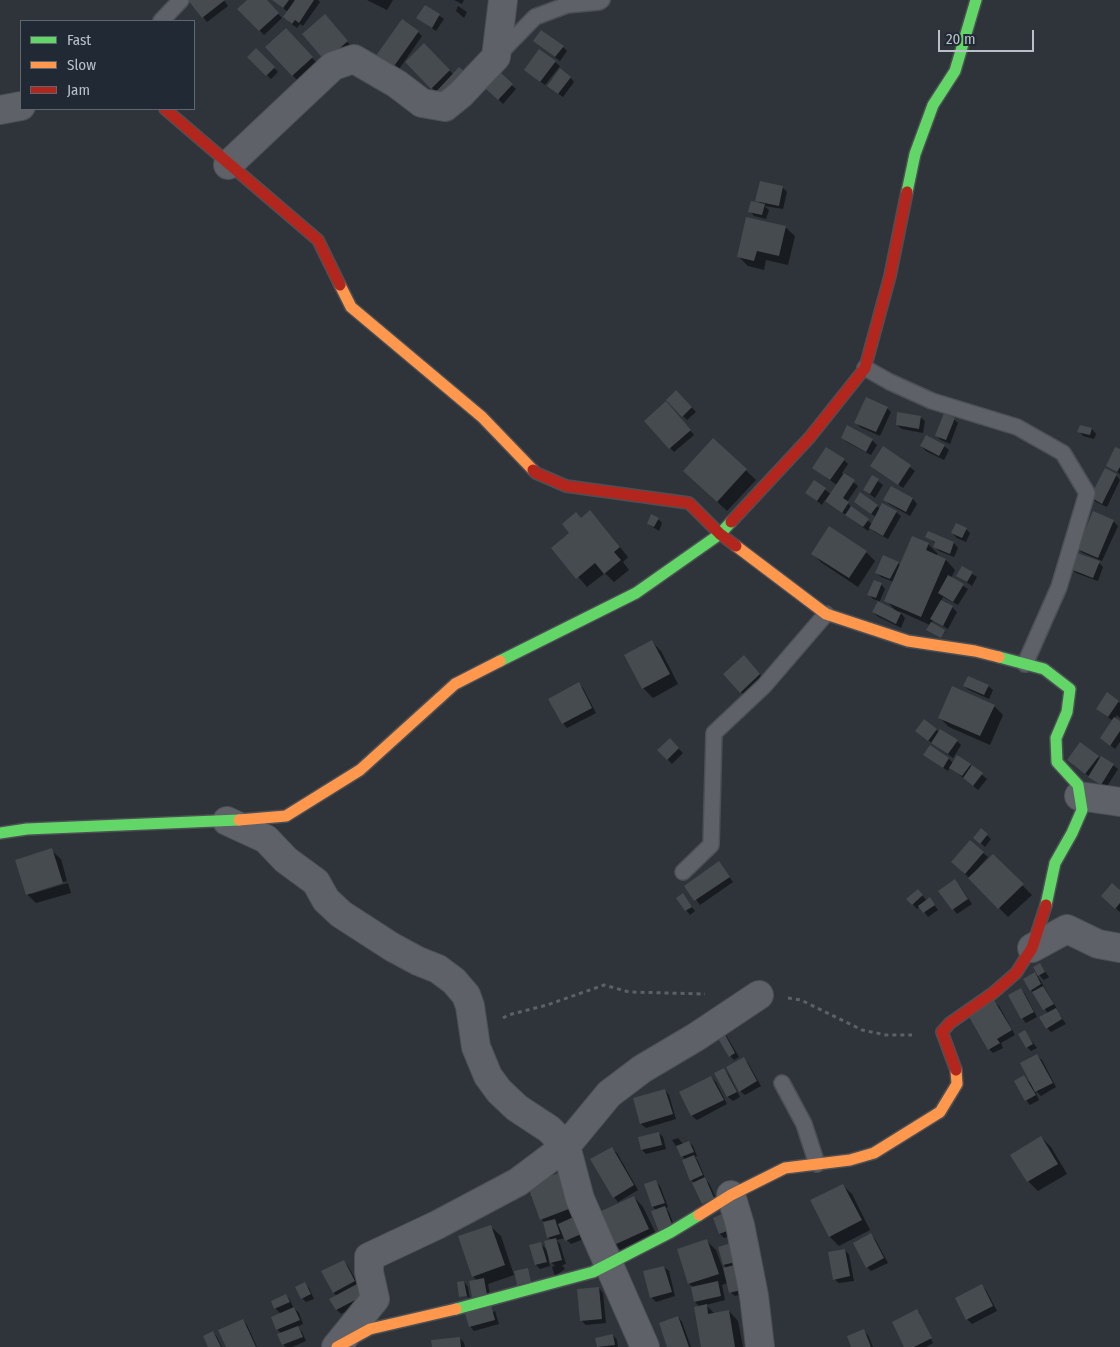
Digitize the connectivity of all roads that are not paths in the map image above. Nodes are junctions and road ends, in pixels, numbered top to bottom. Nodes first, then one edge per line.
1 (181, 0) edge
2 (503, 0) edge
3 (602, 0) edge
4 (976, 0) edge
5 (162, 20) edge
6 (496, 57) junction
7 (20, 106) edge
8 (0, 110) edge
9 (166, 110) edge
10 (228, 165) junction
11 (865, 368) junction
12 (720, 534) junction
13 (826, 614) junction
14 (1025, 664) junction
15 (1079, 796) junction
16 (1120, 802) edge
17 (227, 821) junction
18 (0, 833) edge
19 (683, 872) dead end
20 (1032, 948) junction
21 (1120, 948) edge
22 (759, 995) dead end
23 (782, 1083) dead end
24 (566, 1146) junction
25 (817, 1164) junction
26 (731, 1195) junction
27 (608, 1264) junction
28 (337, 1347) edge
29 (644, 1347) edge
30 (760, 1347) edge

1 - 5 lane
2 - 6 street
3 - 6 lane
4 - 11 street
6 - 10 street
7 - 8 street
9 - 10 street
10 - 12 street
11 - 12 street
11 - 14 lane
12 - 13 street
12 - 17 street
13 - 14 street
13 - 19 lane
14 - 15 street
15 - 16 street
15 - 20 street
17 - 18 street
17 - 24 street
20 - 21 street
20 - 25 street
22 - 24 street
23 - 25 lane
24 - 27 street
24 - 28 street
25 - 26 street
26 - 27 street
26 - 30 street
27 - 28 street
27 - 29 street

